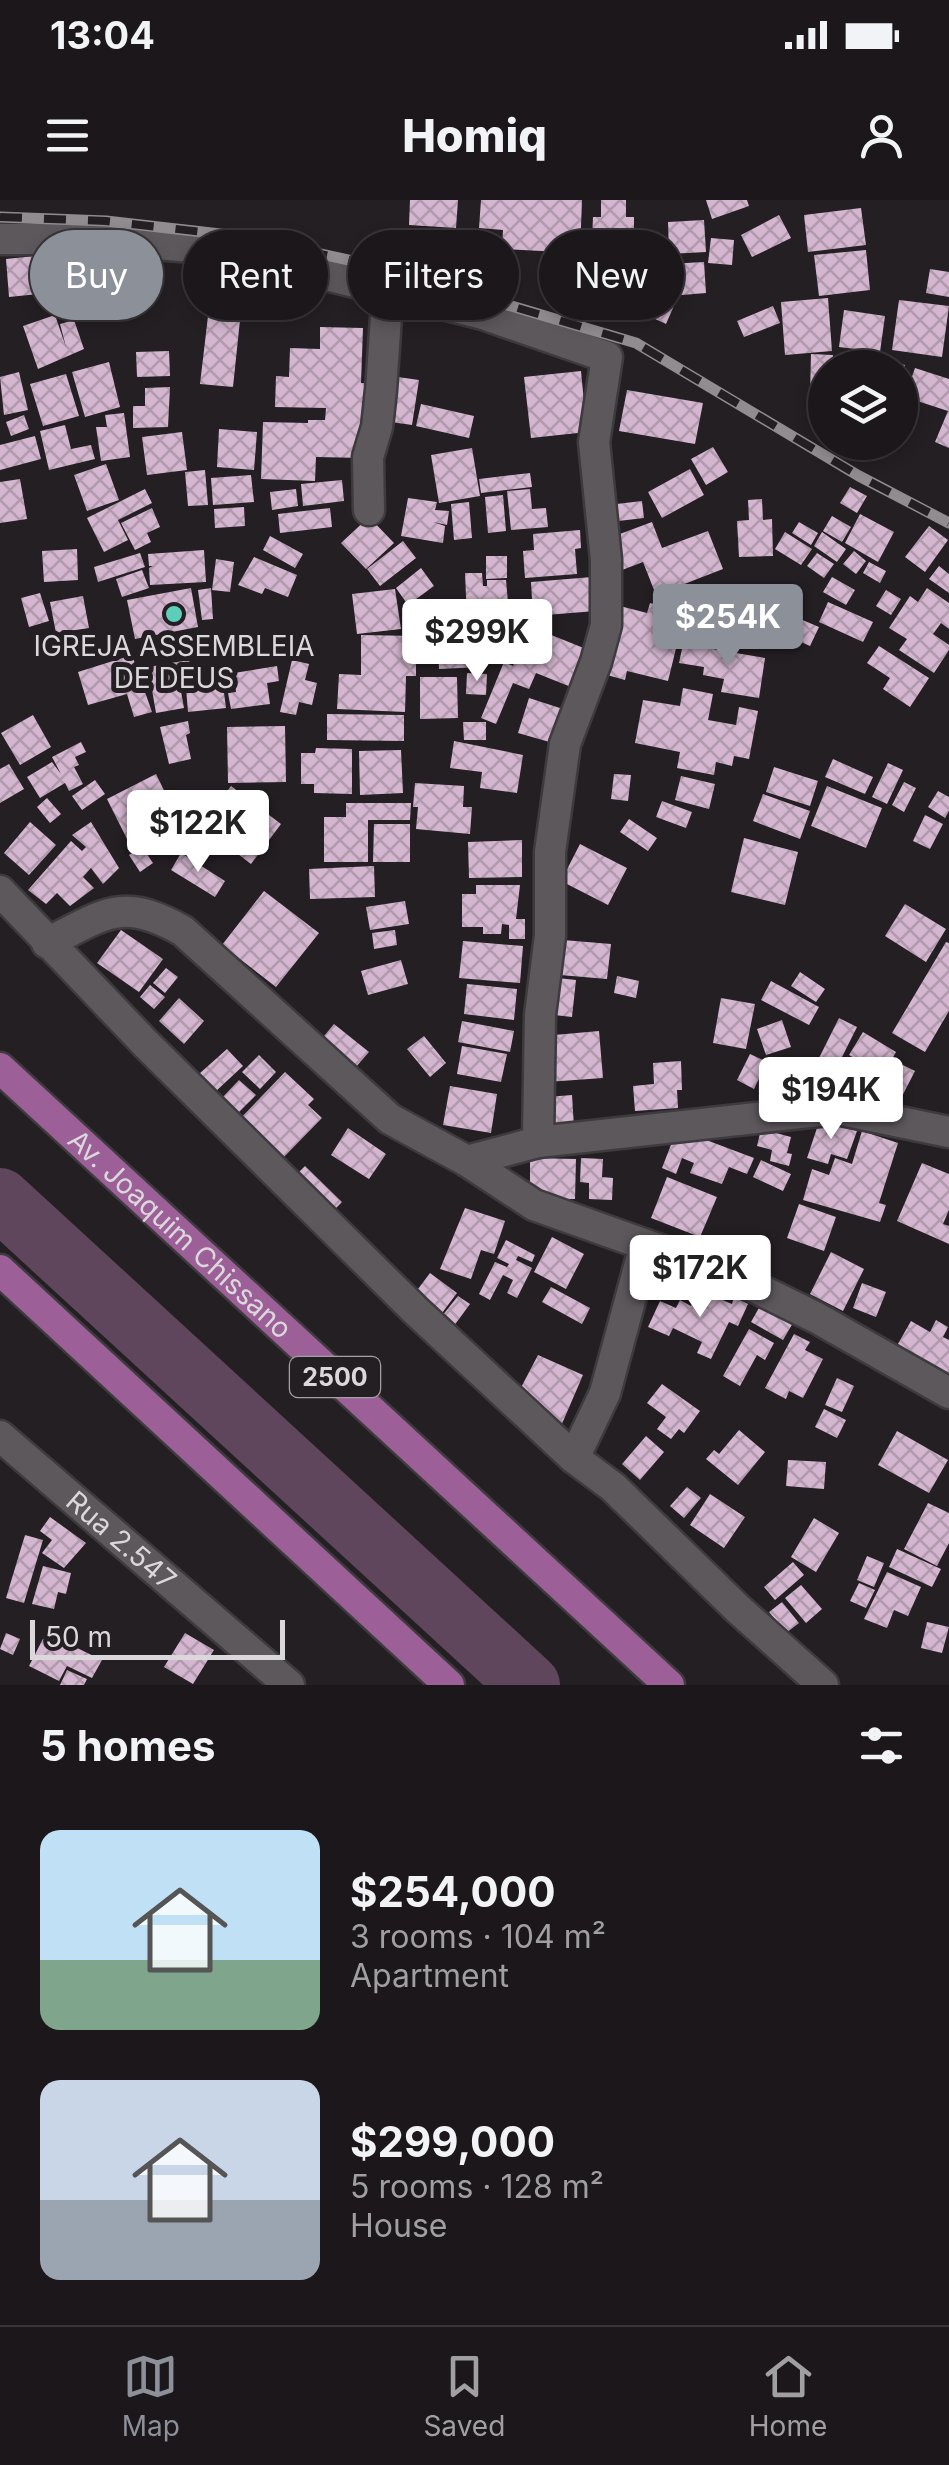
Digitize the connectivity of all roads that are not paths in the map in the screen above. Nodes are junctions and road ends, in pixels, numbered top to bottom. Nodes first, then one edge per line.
1 (0, 239) edge
2 (348, 279) edge
3 (386, 320) edge
4 (500, 320) edge
5 (369, 510) dead end
6 (0, 891) edge
7 (47, 943) junction
8 (0, 1068) edge
9 (949, 1132) edge
10 (538, 1142) junction
11 (467, 1160) junction
12 (646, 1245) junction
13 (0, 1270) edge
14 (949, 1393) edge
15 (0, 1436) edge
16 (574, 1458) junction
17 (289, 1685) edge
18 (449, 1685) edge
19 (670, 1685) edge
20 (823, 1685) edge

1 - 2 street
3 - 5 street
4 - 10 street
6 - 7 street
7 - 11 street
7 - 16 street
8 - 19 main road, Av. Joaquim Chissano / 2500
9 - 10 street
10 - 11 street
11 - 12 street
12 - 14 street
12 - 16 street
13 - 18 main road
15 - 17 street, Rua 2.547
16 - 20 street

